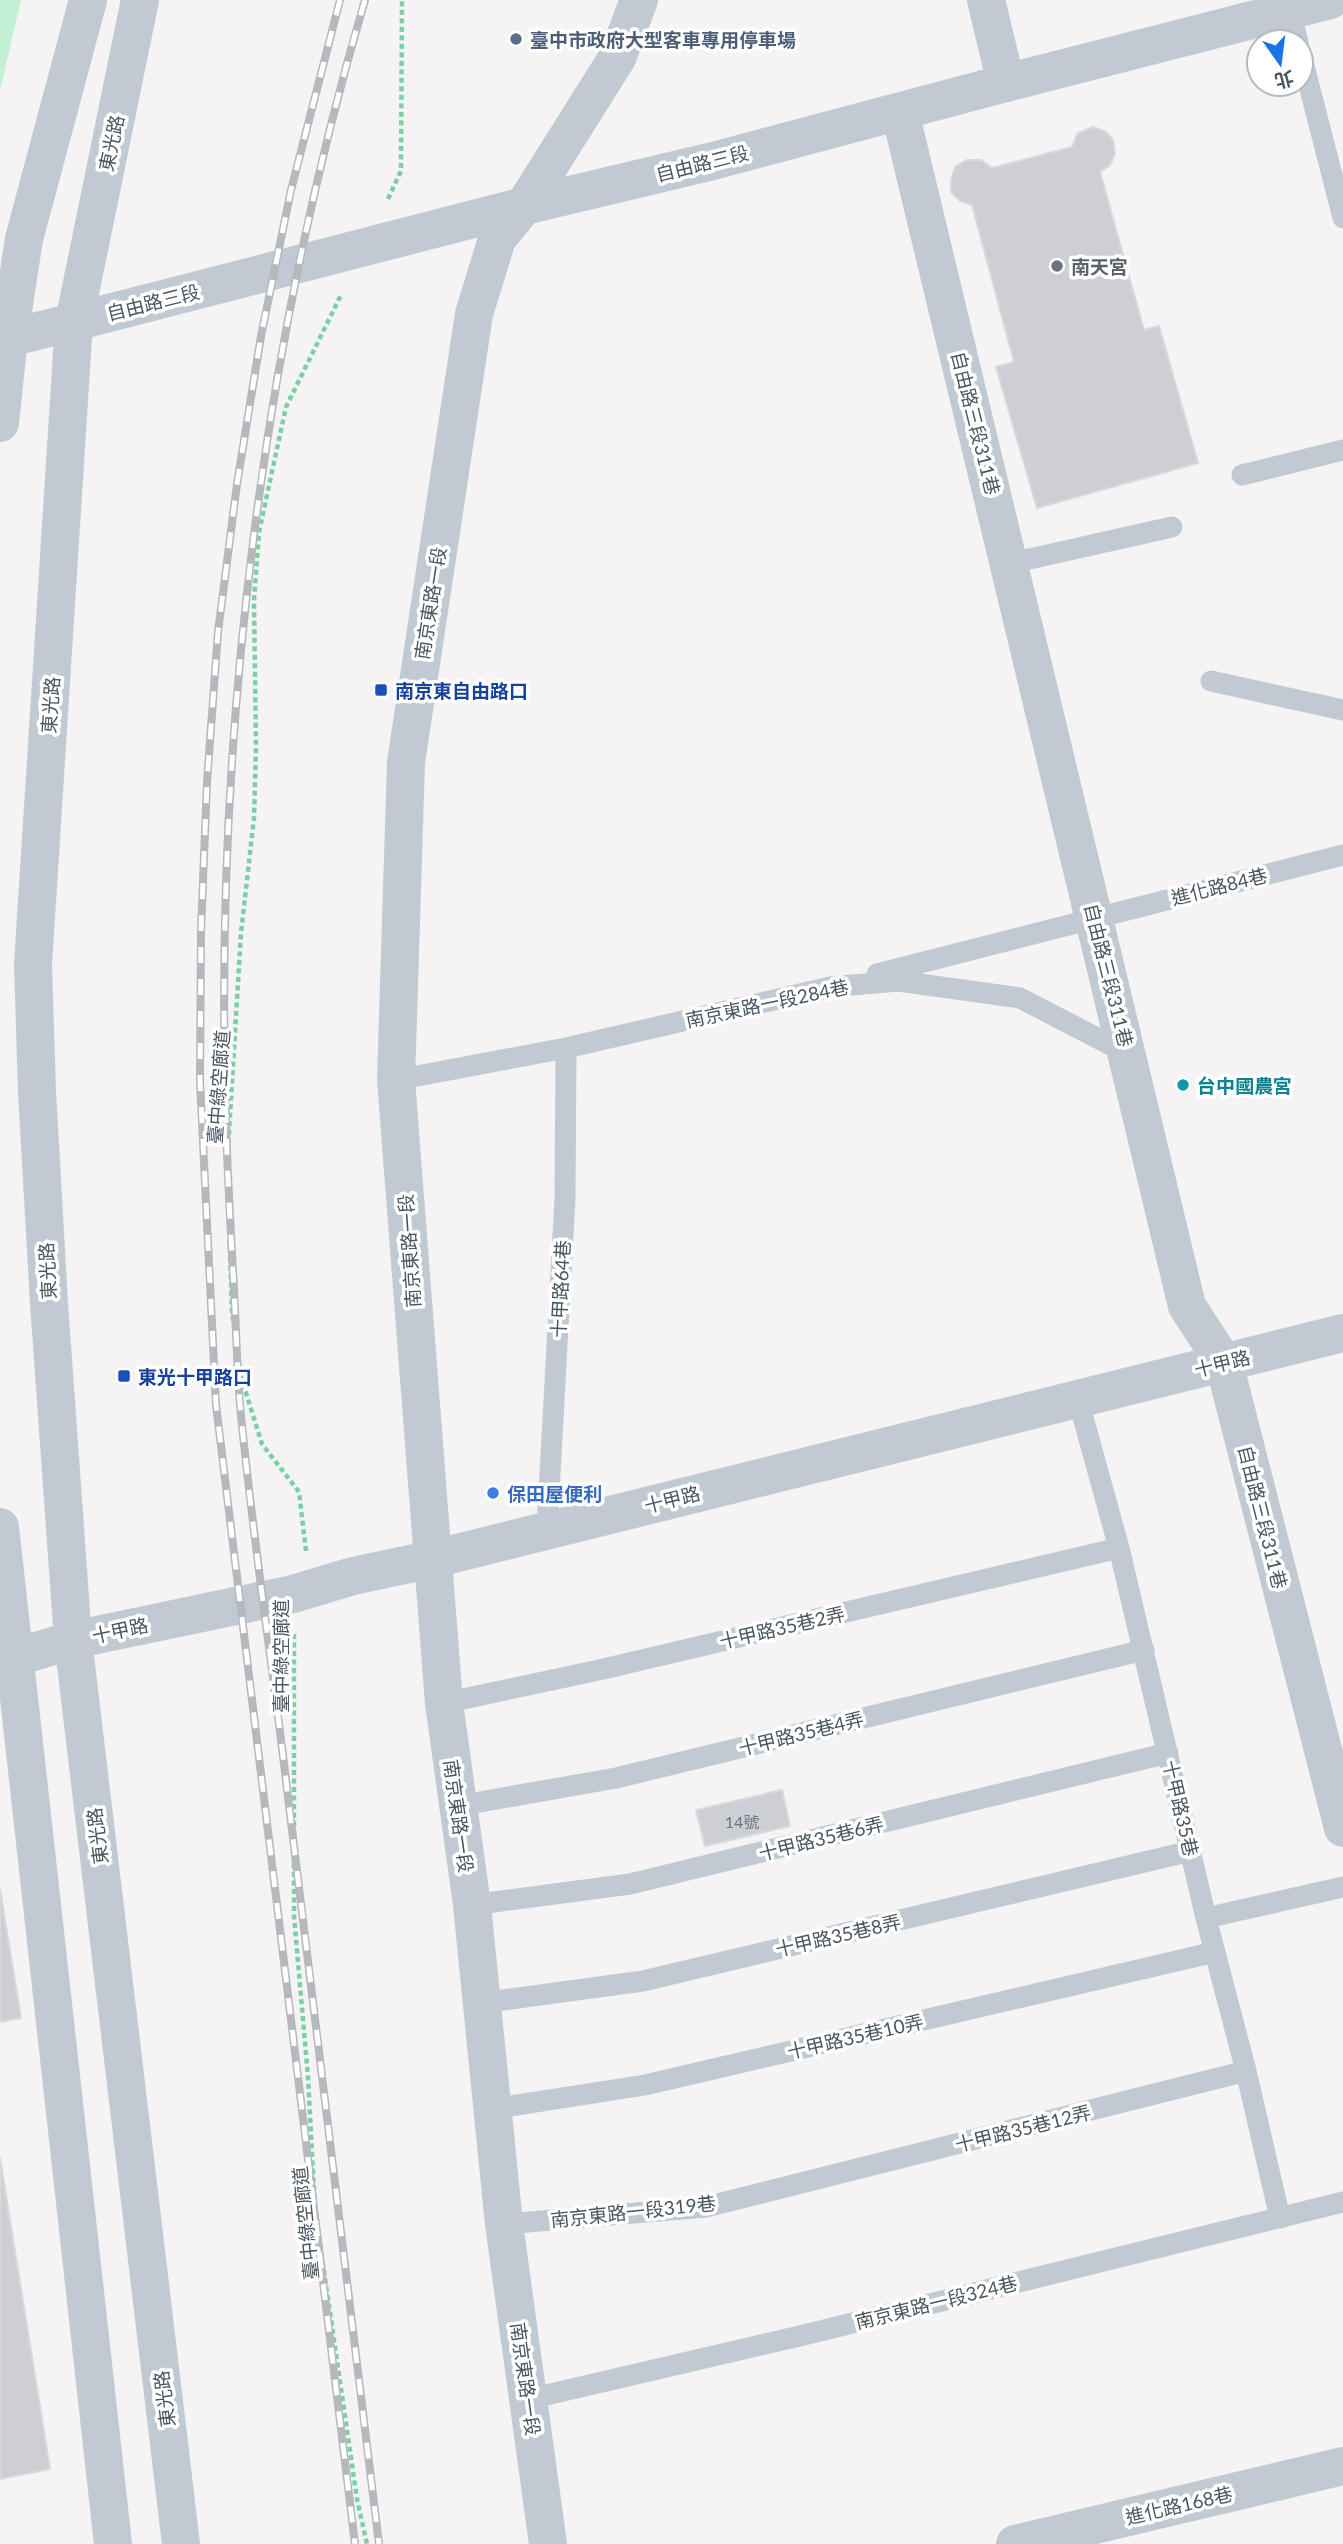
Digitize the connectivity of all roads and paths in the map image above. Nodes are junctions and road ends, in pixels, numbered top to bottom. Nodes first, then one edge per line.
1 (88, 0) edge
2 (141, 0) edge
3 (639, 0) edge
4 (986, 0) edge
5 (1330, 0) edge
6 (1294, 27) edge
7 (1006, 83) junction
8 (1312, 98) edge
9 (900, 112) junction
10 (524, 206) junction
11 (1343, 218) edge
12 (74, 322) junction
13 (3, 337) edge
14 (0, 423) edge
15 (1343, 450) edge
16 (1242, 475) dead end
17 (1172, 527) dead end
18 (259, 532) dead end
19 (1010, 561) junction
20 (1211, 681) dead end
21 (1343, 710) edge
22 (1343, 855) edge
23 (1095, 917) junction
24 (830, 987) junction
25 (566, 1048) junction
26 (1128, 1054) junction
27 (396, 1080) junction
28 (1343, 1333) edge
29 (1224, 1363) junction
30 (1078, 1399) junction
31 (0, 1527) edge
32 (547, 1530) junction
33 (1119, 1548) junction
34 (433, 1559) junction
35 (293, 1594) junction
36 (73, 1640) junction
37 (1144, 1650) junction
38 (7, 1660) edge
39 (444, 1703) junction
40 (1168, 1753) junction
41 (457, 1806) junction
42 (1343, 1828) edge
43 (1191, 1851) junction
44 (1343, 1887) edge
45 (472, 1905) junction
46 (1206, 1918) junction
47 (1215, 1952) junction
48 (482, 2003) junction
49 (1246, 2071) junction
50 (492, 2109) junction
51 (801, 2184) joint
52 (1343, 2202) edge
53 (1280, 2218) junction
54 (505, 2224) junction
55 (528, 2399) junction
56 (1343, 2466) edge
57 (1071, 2537) edge
58 (113, 2544) edge
59 (181, 2544) edge
60 (367, 2544) edge
61 (548, 2544) edge
62 (1015, 2544) edge

1 - 13 street
2 - 12 street, 東光路
3 - 10 street, 南京東路一段
4 - 7 street
5 - 6 street, 自由路三段
6 - 7 street, 自由路三段
7 - 9 street, 自由路三段
8 - 11 lane
9 - 10 street, 自由路三段
9 - 19 street, 自由路三段311巷
10 - 12 street, 自由路三段
10 - 27 street, 南京東路一段
12 - 13 street, 自由路三段
12 - 36 street, 東光路
13 - 14 street
15 - 16 lane
17 - 19 lane
18 - 35 path, 臺中綠空廊道
19 - 23 street, 自由路三段311巷
20 - 21 lane
22 - 23 lane, 進化路84巷
23 - 24 lane, 進化路84巷
23 - 26 street, 自由路三段311巷
24 - 25 lane, 南京東路一段284巷
24 - 26 lane, 南京東路一段284巷
25 - 27 lane, 南京東路一段284巷
25 - 32 lane, 十甲路64巷
26 - 29 street, 自由路三段311巷
27 - 34 street, 南京東路一段
28 - 29 street, 十甲路
29 - 30 street, 十甲路
29 - 42 street, 自由路三段311巷
30 - 32 street, 十甲路
30 - 33 lane, 十甲路35巷
31 - 38 street
32 - 34 street, 十甲路
33 - 37 lane, 十甲路35巷
33 - 39 lane, 十甲路35巷2弄
34 - 35 street, 十甲路
34 - 39 street, 南京東路一段
35 - 36 street, 十甲路
35 - 60 path, 臺中綠空廊道
36 - 38 street, 十甲路
36 - 59 street, 東光路
37 - 40 lane, 十甲路35巷
37 - 41 lane, 十甲路35巷4弄
38 - 58 street
39 - 41 street, 南京東路一段
40 - 43 lane, 十甲路35巷
40 - 45 lane, 十甲路35巷6弄
41 - 45 street, 南京東路一段
43 - 46 lane, 十甲路35巷
43 - 48 lane, 十甲路35巷8弄
44 - 46 lane
45 - 48 street, 南京東路一段
46 - 47 lane, 十甲路35巷
47 - 49 lane, 十甲路35巷
47 - 50 lane, 十甲路35巷10弄
48 - 50 street, 南京東路一段
49 - 51 lane, 十甲路35巷12弄
49 - 53 lane, 十甲路35巷
50 - 54 street, 南京東路一段
51 - 54 lane, 南京東路一段319巷
52 - 53 lane, 南京東路一段324巷
53 - 55 lane, 南京東路一段324巷
54 - 55 street, 南京東路一段
55 - 61 street, 南京東路一段
56 - 57 street, 進化路168巷
57 - 62 street, 進化路168巷

